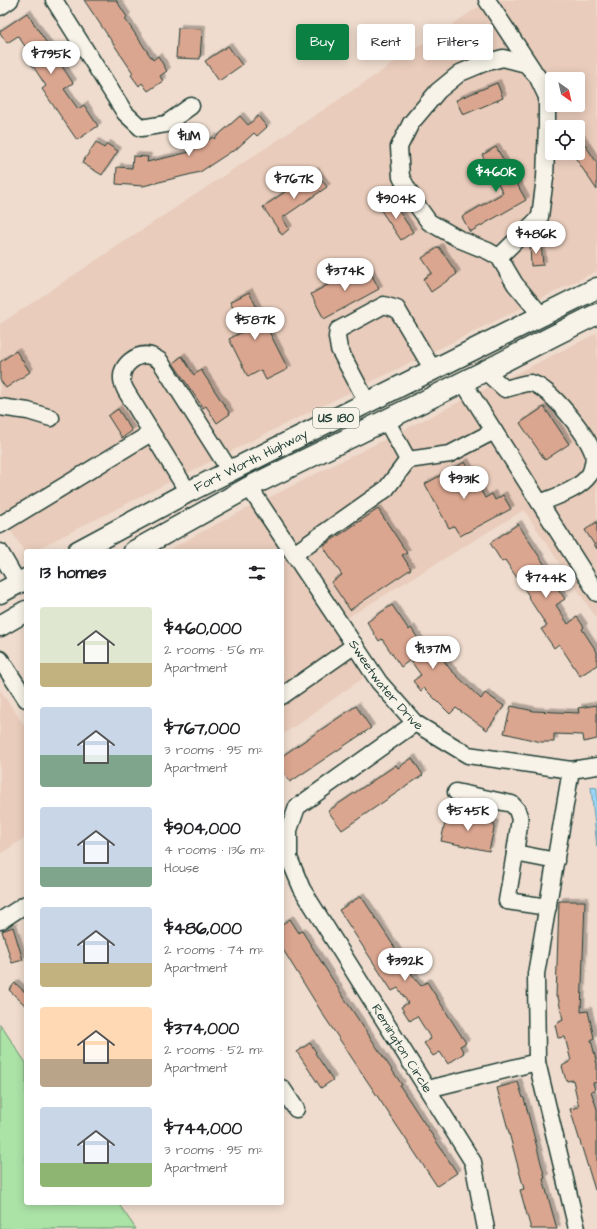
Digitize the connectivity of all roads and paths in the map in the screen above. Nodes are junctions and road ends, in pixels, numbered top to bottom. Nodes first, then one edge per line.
1 (10, 0) edge
2 (54, 0) edge
3 (487, 0) edge
4 (0, 7) edge
5 (538, 76) junction
6 (191, 106) dead end
7 (499, 257) junction
8 (597, 288) edge
9 (597, 314) edge
10 (541, 316) junction
11 (553, 336) junction
12 (433, 370) junction
13 (485, 371) junction
14 (463, 382) junction
15 (367, 402) junction
16 (0, 407) edge
17 (343, 414) junction
18 (51, 418) dead end
19 (386, 420) junction
20 (494, 431) junction
21 (151, 432) junction
22 (408, 460) junction
23 (225, 473) junction
24 (249, 487) junction
25 (188, 492) junction
26 (540, 503) junction
27 (0, 525) edge
28 (82, 549) edge
29 (124, 549) edge
30 (138, 549) edge
31 (0, 552) edge
32 (294, 554) junction
33 (22, 581) edge
34 (0, 593) edge
35 (597, 593) edge
36 (24, 613) edge
37 (0, 626) edge
38 (354, 645) junction
39 (0, 660) edge
40 (284, 695) edge
41 (24, 696) edge
42 (415, 724) junction
43 (597, 766) edge
44 (571, 770) junction
45 (456, 792) dead end
46 (515, 853) junction
47 (556, 860) junction
48 (24, 905) edge
49 (548, 907) junction
50 (0, 921) edge
51 (537, 1062) junction
52 (428, 1089) junction
53 (284, 1091) edge
54 (296, 1109) dead end
55 (486, 1229) edge
56 (577, 1229) edge

1 - 4 street
2 - 6 street
3 - 5 street
5 - 7 street
5 - 7 street
7 - 10 street
8 - 10 main road, Fort Worth Highway / US 180
9 - 11 main road, Fort Worth Highway / US 180
10 - 11 main road
10 - 12 main road, Fort Worth Highway / US 180
11 - 13 main road, Fort Worth Highway / US 180
12 - 15 main road, Fort Worth Highway / US 180
12 - 15 street
13 - 14 main road, Fort Worth Highway / US 180
13 - 26 street
14 - 19 main road, Fort Worth Highway / US 180
14 - 20 street
15 - 17 main road, Fort Worth Highway / US 180
16 - 18 street
17 - 23 main road, Fort Worth Highway / US 180
17 - 24 main road
19 - 22 street
19 - 24 main road, Fort Worth Highway / US 180
20 - 22 street
20 - 26 street
21 - 23 street
21 - 25 street
21 - 27 street
22 - 32 street
23 - 25 main road, Fort Worth Highway / US 180
23 - 29 main road
24 - 30 main road, Fort Worth Highway / US 180
24 - 32 street, Sweetwater Drive
25 - 28 main road, Fort Worth Highway / US 180
26 - 35 street
31 - 33 street
32 - 38 street, Sweetwater Drive
33 - 34 main road
36 - 37 main road
38 - 40 street
38 - 42 street, Sweetwater Drive
39 - 41 street
42 - 44 street, Sweetwater Drive
42 - 52 street, Remington Circle
43 - 44 street, Sweetwater Drive
44 - 47 street
45 - 46 street
46 - 47 street
46 - 49 street
47 - 49 street
48 - 50 street
49 - 51 street
51 - 52 street
51 - 56 street
52 - 55 street, Remington Circle
53 - 54 street

